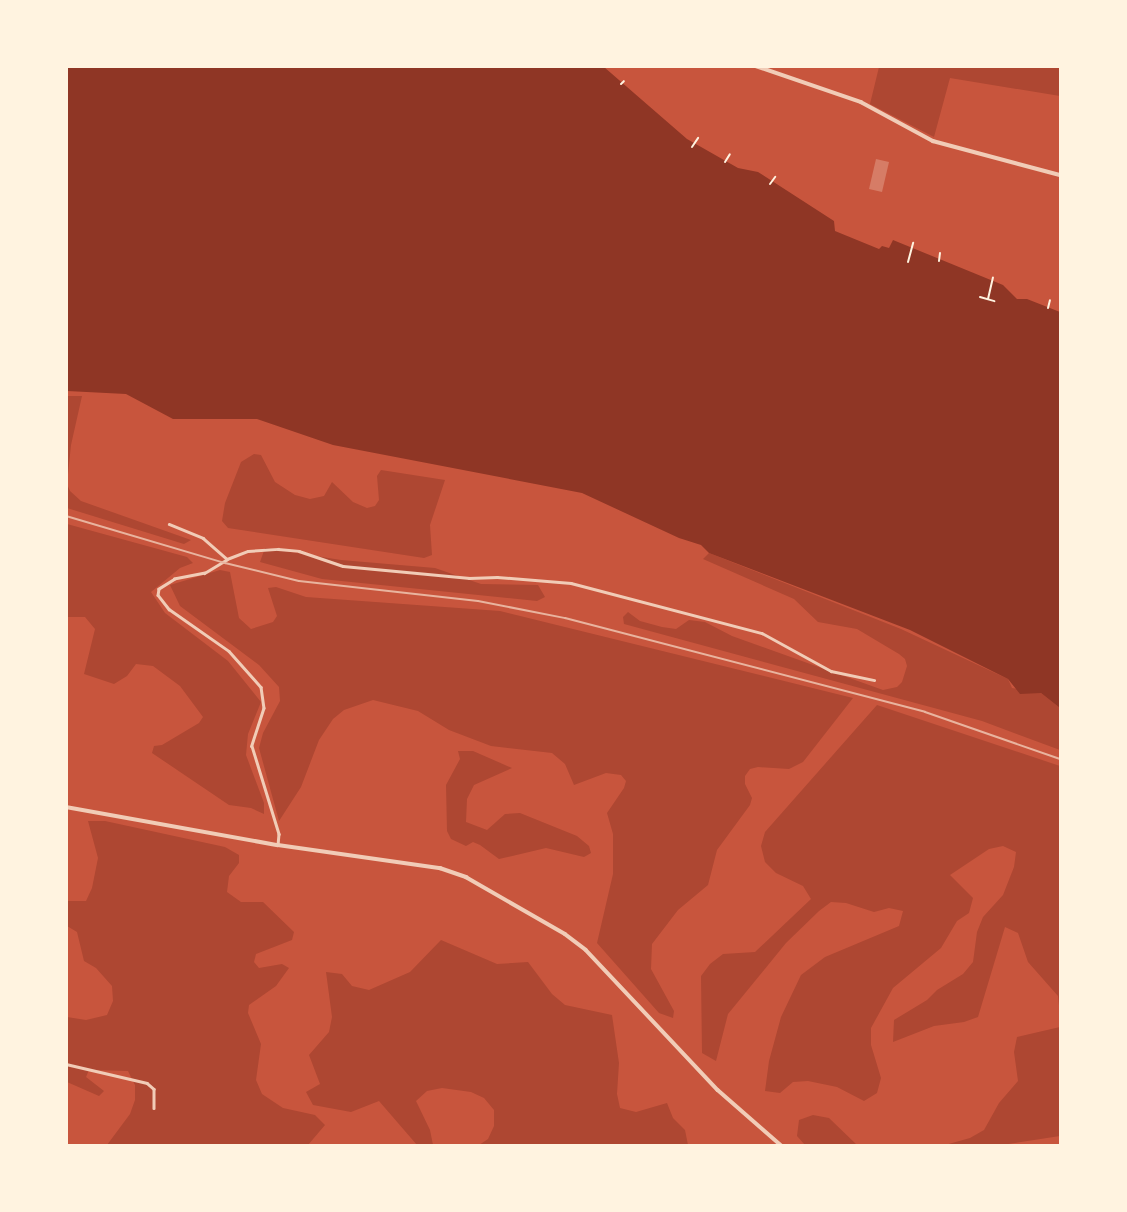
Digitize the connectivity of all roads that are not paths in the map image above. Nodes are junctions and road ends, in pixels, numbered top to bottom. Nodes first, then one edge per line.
1 (756, 66) edge
2 (1060, 175) edge
3 (169, 524) dead end
4 (227, 559) junction
5 (874, 680) dead end
6 (66, 807) edge
7 (278, 845) junction
8 (66, 1064) edge
9 (154, 1108) dead end
10 (782, 1146) edge

1 - 2 street
3 - 4 street
4 - 5 street
4 - 7 street
6 - 7 street
7 - 10 street
8 - 9 street

